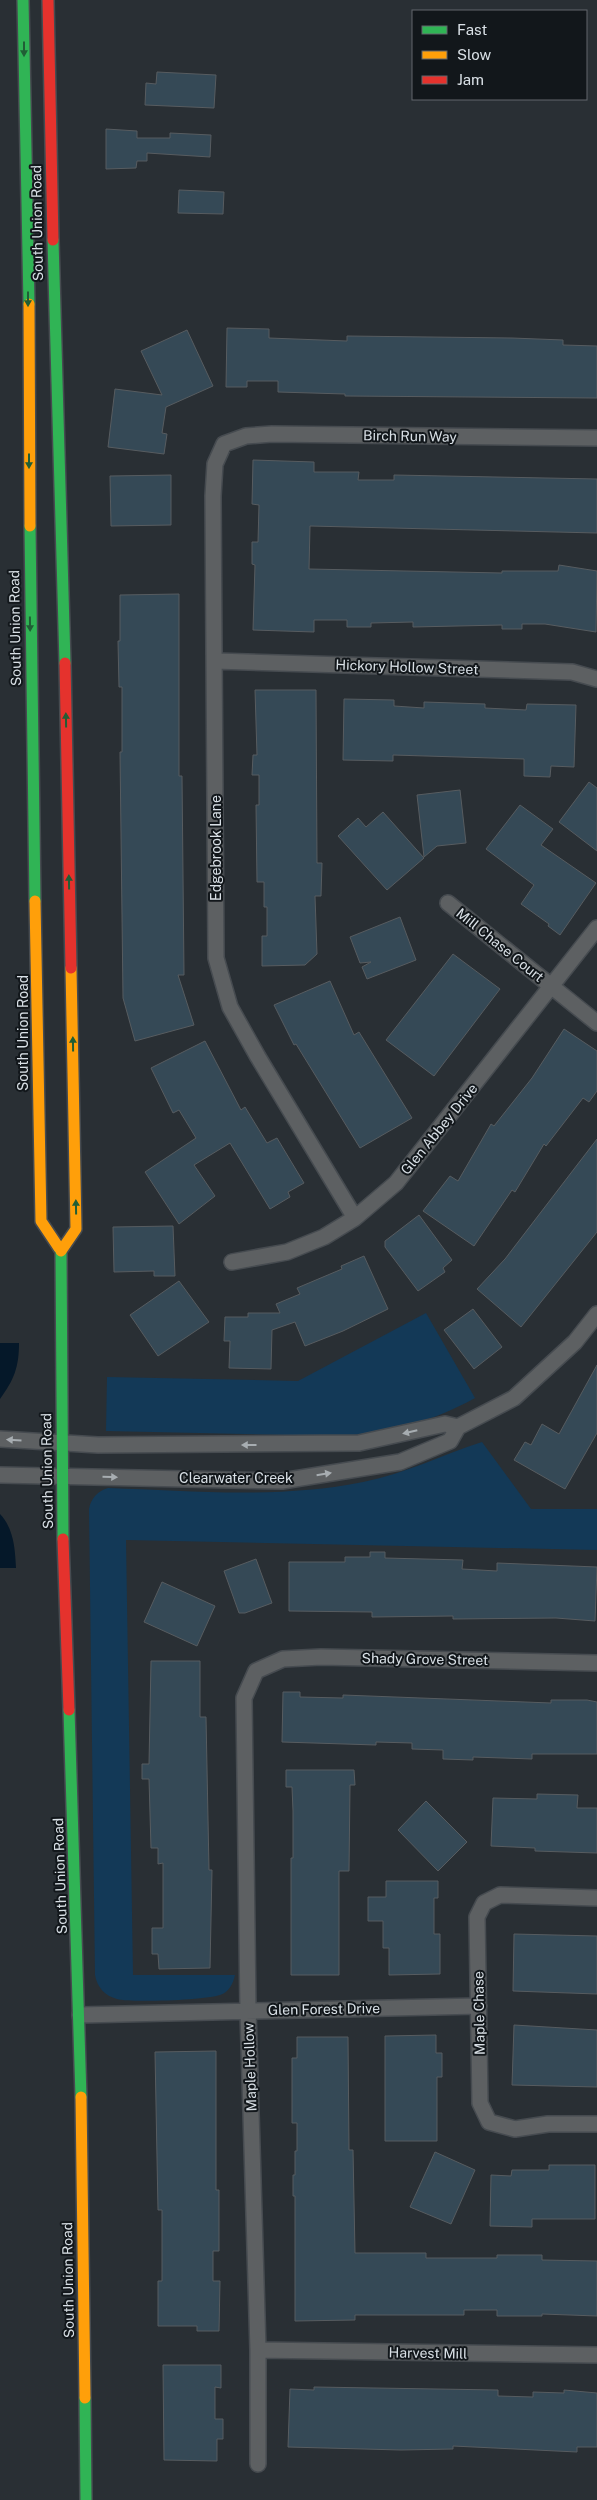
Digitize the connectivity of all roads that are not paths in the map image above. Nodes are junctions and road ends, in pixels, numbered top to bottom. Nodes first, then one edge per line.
1 (23, 0) edge
2 (48, 0) edge
3 (40, 201) junction
4 (597, 438) edge
5 (224, 444) joint
6 (215, 660) junction
7 (597, 679) edge
8 (448, 903) dead end
9 (597, 928) edge
10 (551, 987) junction
11 (597, 1023) edge
12 (355, 1218) junction
13 (61, 1250) junction
14 (232, 1262) dead end
15 (597, 1314) edge
16 (458, 1427) junction
17 (0, 1439) edge
18 (62, 1442) junction
19 (0, 1475) edge
20 (61, 1476) junction
21 (597, 1662) edge
22 (256, 1672) joint
23 (597, 1898) edge
24 (479, 2006) junction
25 (248, 2011) junction
26 (80, 2015) junction
27 (597, 2124) edge
28 (258, 2350) junction
29 (597, 2355) edge
30 (258, 2464) dead end
31 (86, 2500) edge

1 -> 3 street, South Union Road
2 - 3 street, South Union Road
13 -> 3 street, South Union Road
3 -> 13 street, South Union Road
4 - 5 street, Birch Run Way
5 - 6 street, Edgebrook Lane
6 - 7 street, Hickory Hollow Street
6 - 12 street, Edgebrook Lane
8 - 10 street, Mill Chase Court
9 - 10 street, Glen Abbey Drive
10 - 11 street, Mill Chase Court
10 - 12 street, Glen Abbey Drive
12 - 14 street, Glen Abbey Drive
13 - 18 street, South Union Road
15 - 16 street, Clearwater Creek
16 -> 18 street, Clearwater Creek
20 -> 16 street, Clearwater Creek
18 -> 17 street, Clearwater Creek
18 - 20 street, South Union Road
19 - 20 street, Clearwater Creek
20 - 26 street, South Union Road
21 - 22 street, Shady Grove Street
22 - 25 street, Maple Hollow
23 - 24 street, Maple Chase
24 - 25 street, Glen Forest Drive
24 - 27 street, Maple Chase
25 - 26 street, Glen Forest Drive
25 - 28 street, Maple Hollow
26 - 31 street, South Union Road
28 - 29 street, Harvest Mill
28 - 30 street, Maple Hollow

